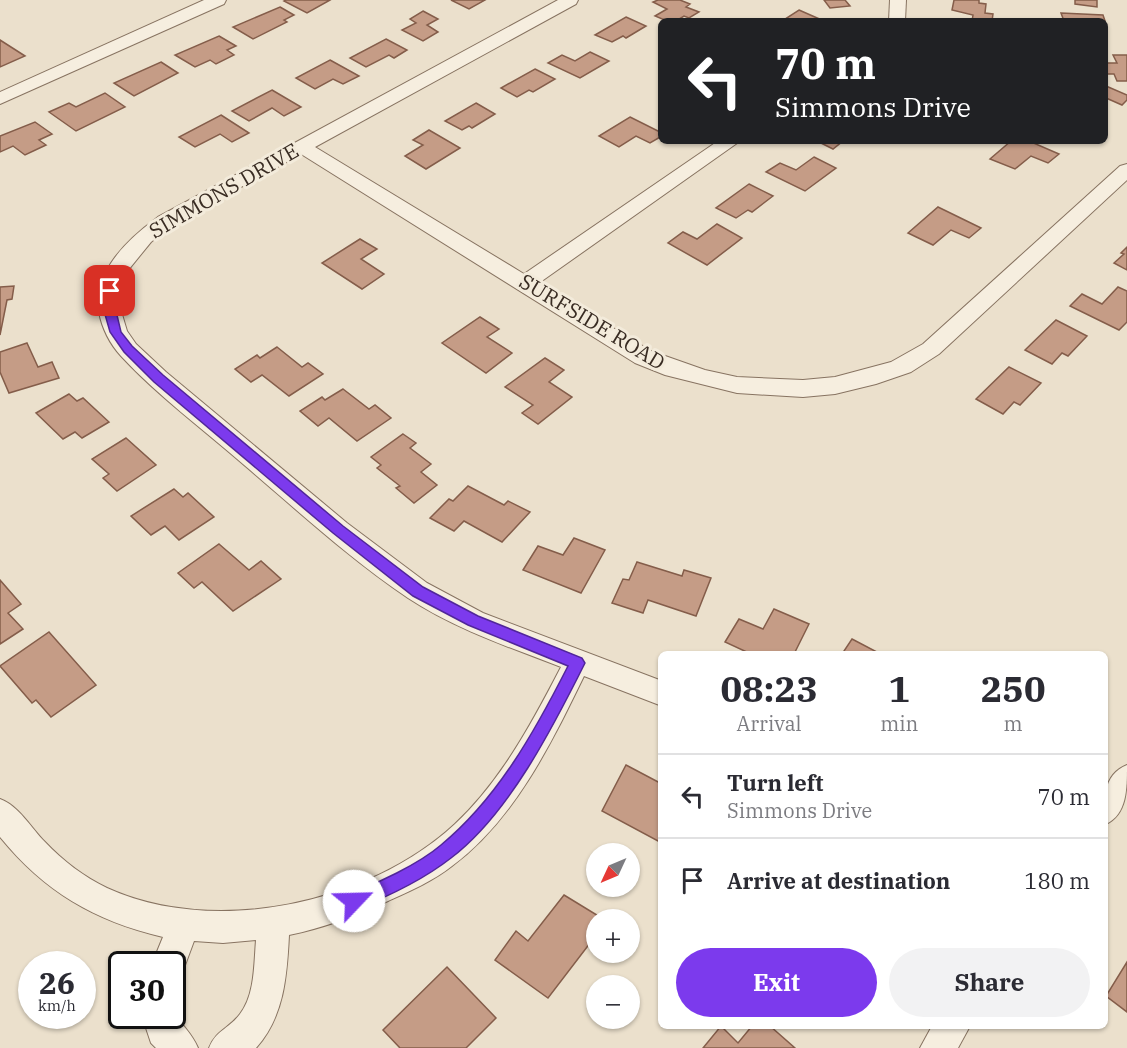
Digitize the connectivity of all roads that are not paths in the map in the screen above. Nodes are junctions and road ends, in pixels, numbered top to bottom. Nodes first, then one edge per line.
1 (176, 0) edge
2 (218, 0) edge
3 (570, 0) edge
4 (898, 0) edge
5 (195, 11) junction
6 (898, 18) edge
7 (0, 99) edge
8 (728, 144) edge
9 (301, 146) junction
10 (1127, 170) edge
11 (525, 283) junction
12 (577, 663) junction
13 (658, 693) edge
14 (1127, 779) edge
15 (1108, 807) edge
16 (0, 813) edge
17 (273, 924) junction
18 (183, 925) junction
19 (174, 951) edge
20 (162, 1029) edge
21 (951, 1029) edge
22 (181, 1048) edge
23 (226, 1048) edge
24 (937, 1048) edge

1 - 5 street
2 - 5 street
3 - 9 street, SIMMONS DRIVE
4 - 6 street
5 - 7 street
8 - 11 street
9 - 11 street, SURFSIDE ROAD
9 - 12 street, SIMMONS DRIVE
10 - 11 street, SURFSIDE ROAD
12 - 13 street, SIMMONS DRIVE
12 - 17 street
14 - 15 street
16 - 18 street
17 - 18 street
17 - 23 street
18 - 19 street
20 - 22 street
21 - 24 street

